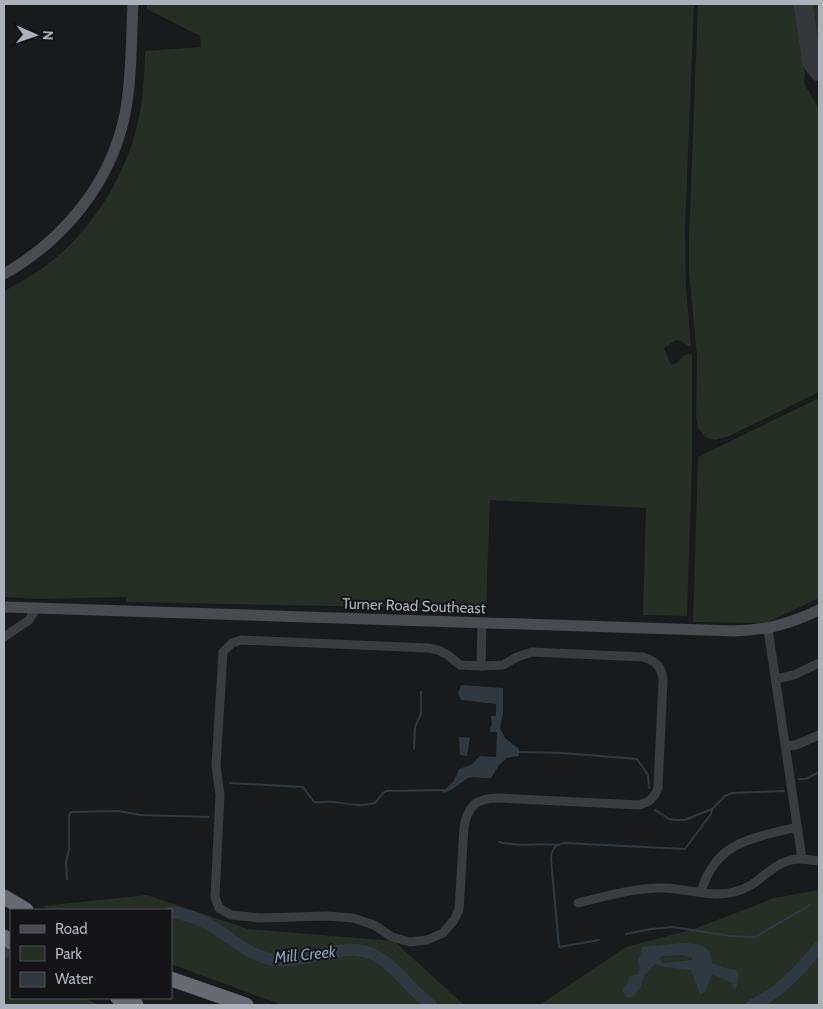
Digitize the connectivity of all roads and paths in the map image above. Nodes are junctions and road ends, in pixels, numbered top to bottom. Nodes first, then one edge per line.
1 (133, 4) edge
2 (4, 274) edge
3 (4, 607) edge
4 (36, 609) junction
5 (819, 610) edge
6 (482, 623) junction
7 (768, 629) junction
8 (4, 637) edge
9 (819, 663) edge
10 (481, 666) junction
11 (776, 679) junction
12 (819, 735) edge
13 (786, 746) junction
14 (797, 826) junction
15 (802, 859) junction
16 (819, 861) edge
17 (701, 892) junction
18 (4, 897) edge
19 (578, 903) dead end
20 (24, 909) edge
21 (172, 979) edge
22 (121, 999) edge
23 (136, 1005) edge
24 (246, 1005) edge

1 - 2 main road
3 - 4 main road, Turner Road Southeast
4 - 6 main road, Turner Road Southeast
4 - 8 street
5 - 7 main road, Turner Road Southeast
6 - 7 main road, Turner Road Southeast
6 - 10 street
7 - 11 street
9 - 11 street
10 - 10 street
11 - 13 street
12 - 13 street
13 - 14 street
14 - 15 street
14 - 17 street
15 - 16 street
15 - 17 street
17 - 19 street
18 - 20 highway
21 - 24 highway
22 - 23 highway

